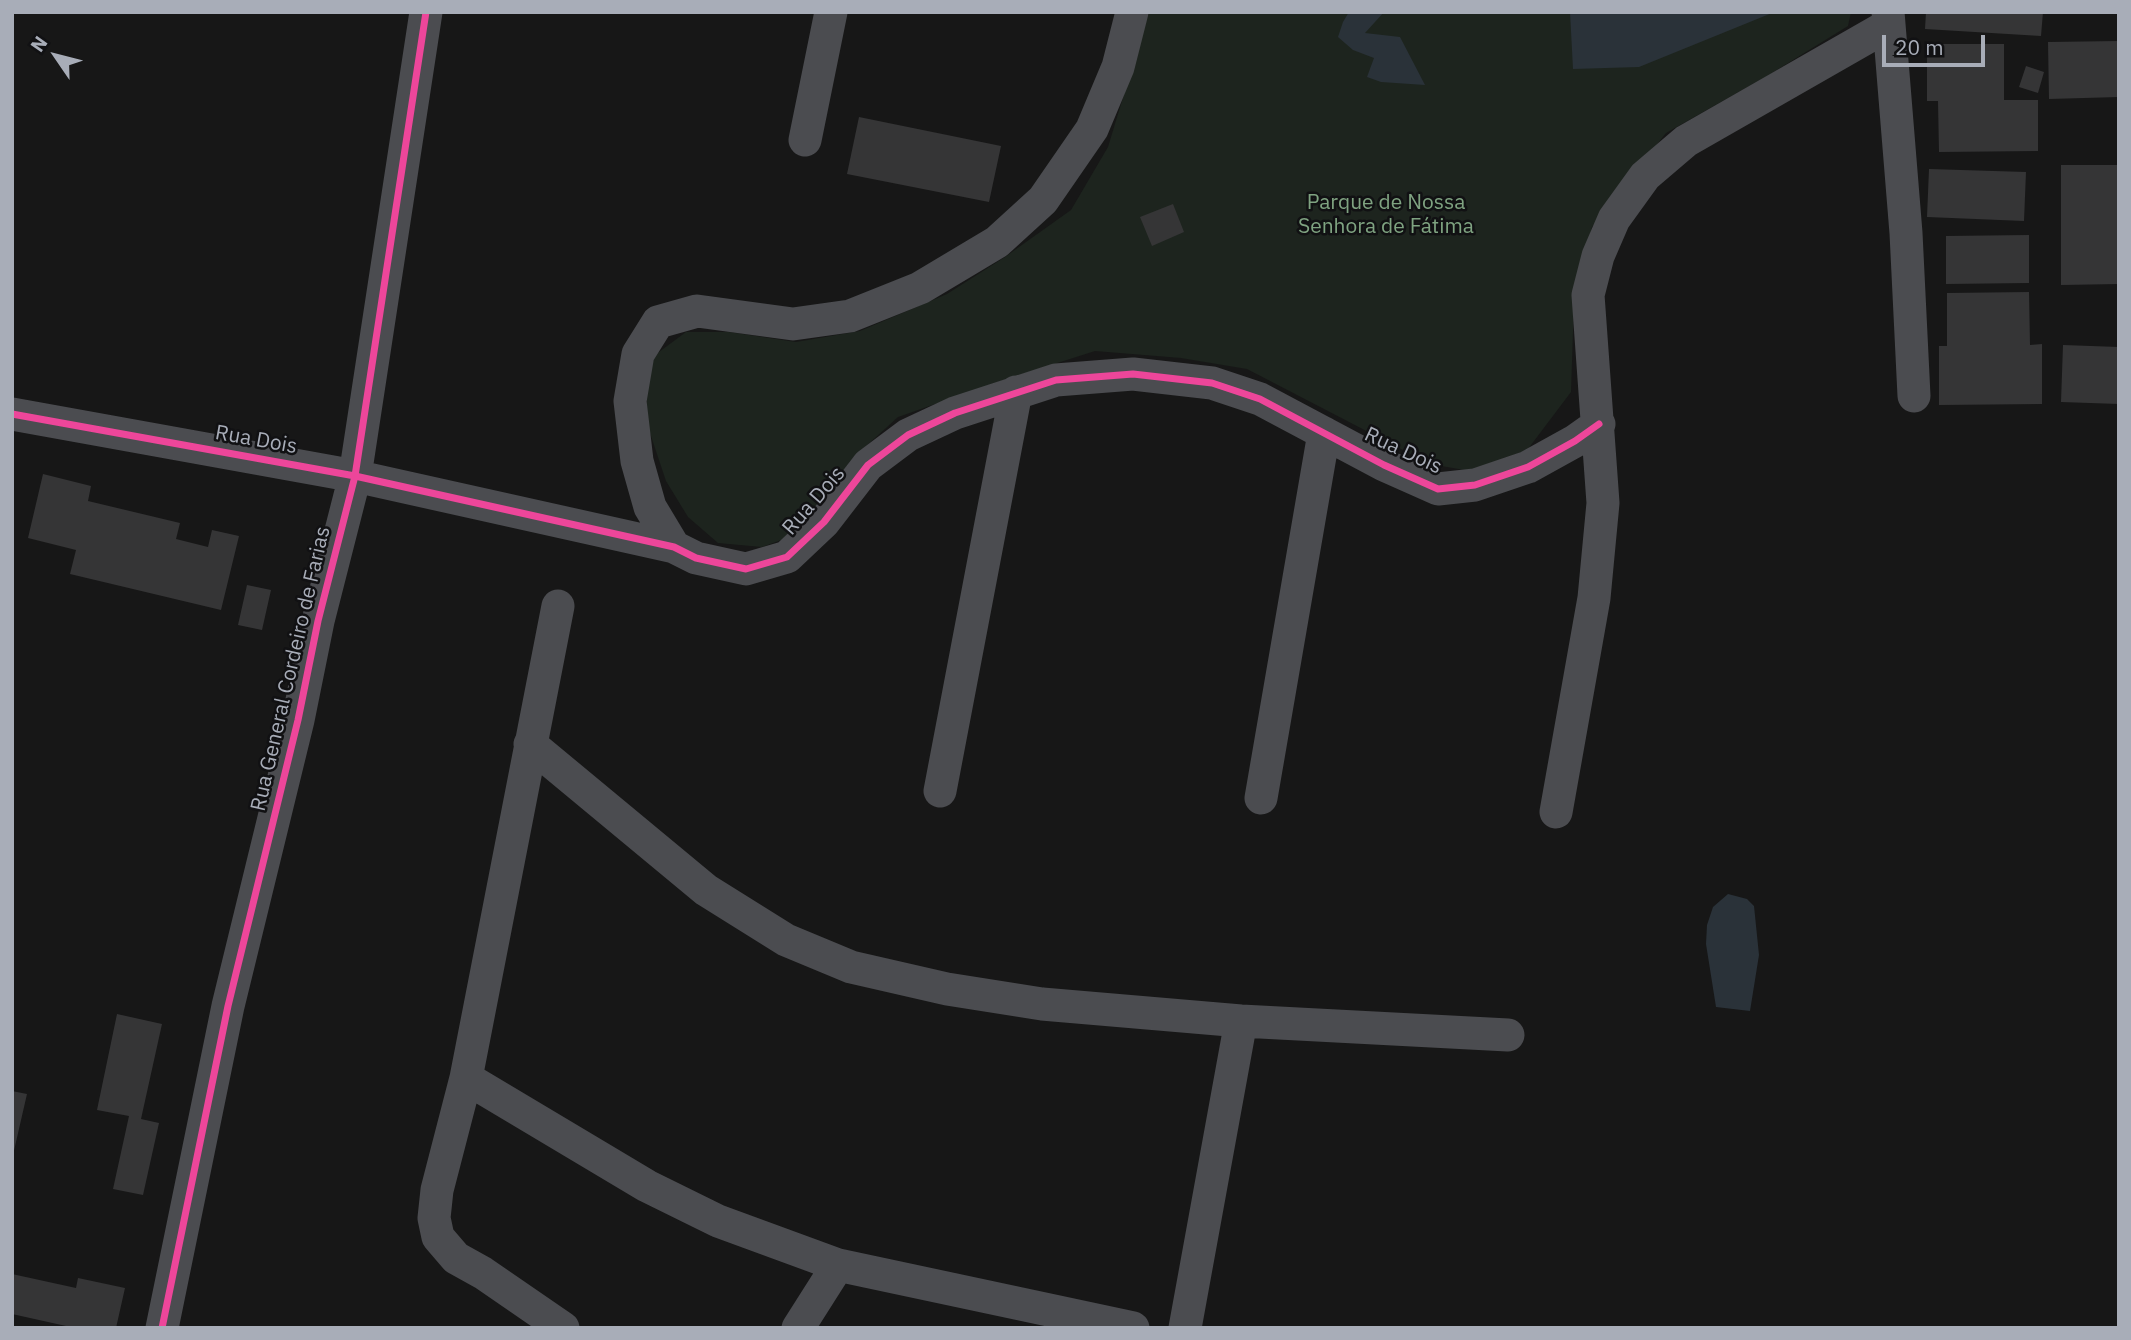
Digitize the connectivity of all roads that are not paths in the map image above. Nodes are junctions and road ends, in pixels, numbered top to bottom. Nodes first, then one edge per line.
1 (426, 12) edge
2 (831, 12) edge
3 (1132, 12) edge
4 (1888, 19) edge
5 (805, 140) dead end
6 (1016, 392) junction
7 (1913, 396) dead end
8 (12, 414) edge
9 (1599, 424) junction
10 (1324, 433) junction
11 (355, 476) junction
12 (674, 547) junction
13 (558, 606) dead end
14 (530, 744) junction
15 (940, 791) dead end
16 (1261, 798) dead end
17 (1556, 812) dead end
18 (1241, 1021) junction
19 (1508, 1035) dead end
20 (466, 1078) junction
21 (838, 1265) junction
22 (162, 1328) edge
23 (563, 1328) edge
24 (798, 1328) edge
25 (1133, 1328) edge
26 (1185, 1328) edge

1 - 11 street, Rua General Cordeiro de Farias
2 - 5 street
3 - 12 street
4 - 7 street
4 - 9 street
6 - 10 street, Rua Dois
6 - 12 street, Rua Dois
6 - 15 street
8 - 11 street, Rua Dois
9 - 10 street, Rua Dois
9 - 17 street
10 - 16 street
11 - 12 street, Rua Dois
11 - 22 street, Rua General Cordeiro de Farias
13 - 14 street
14 - 18 street
14 - 20 street
18 - 19 street
18 - 26 street
20 - 21 street
20 - 23 street
21 - 24 street
21 - 25 street

